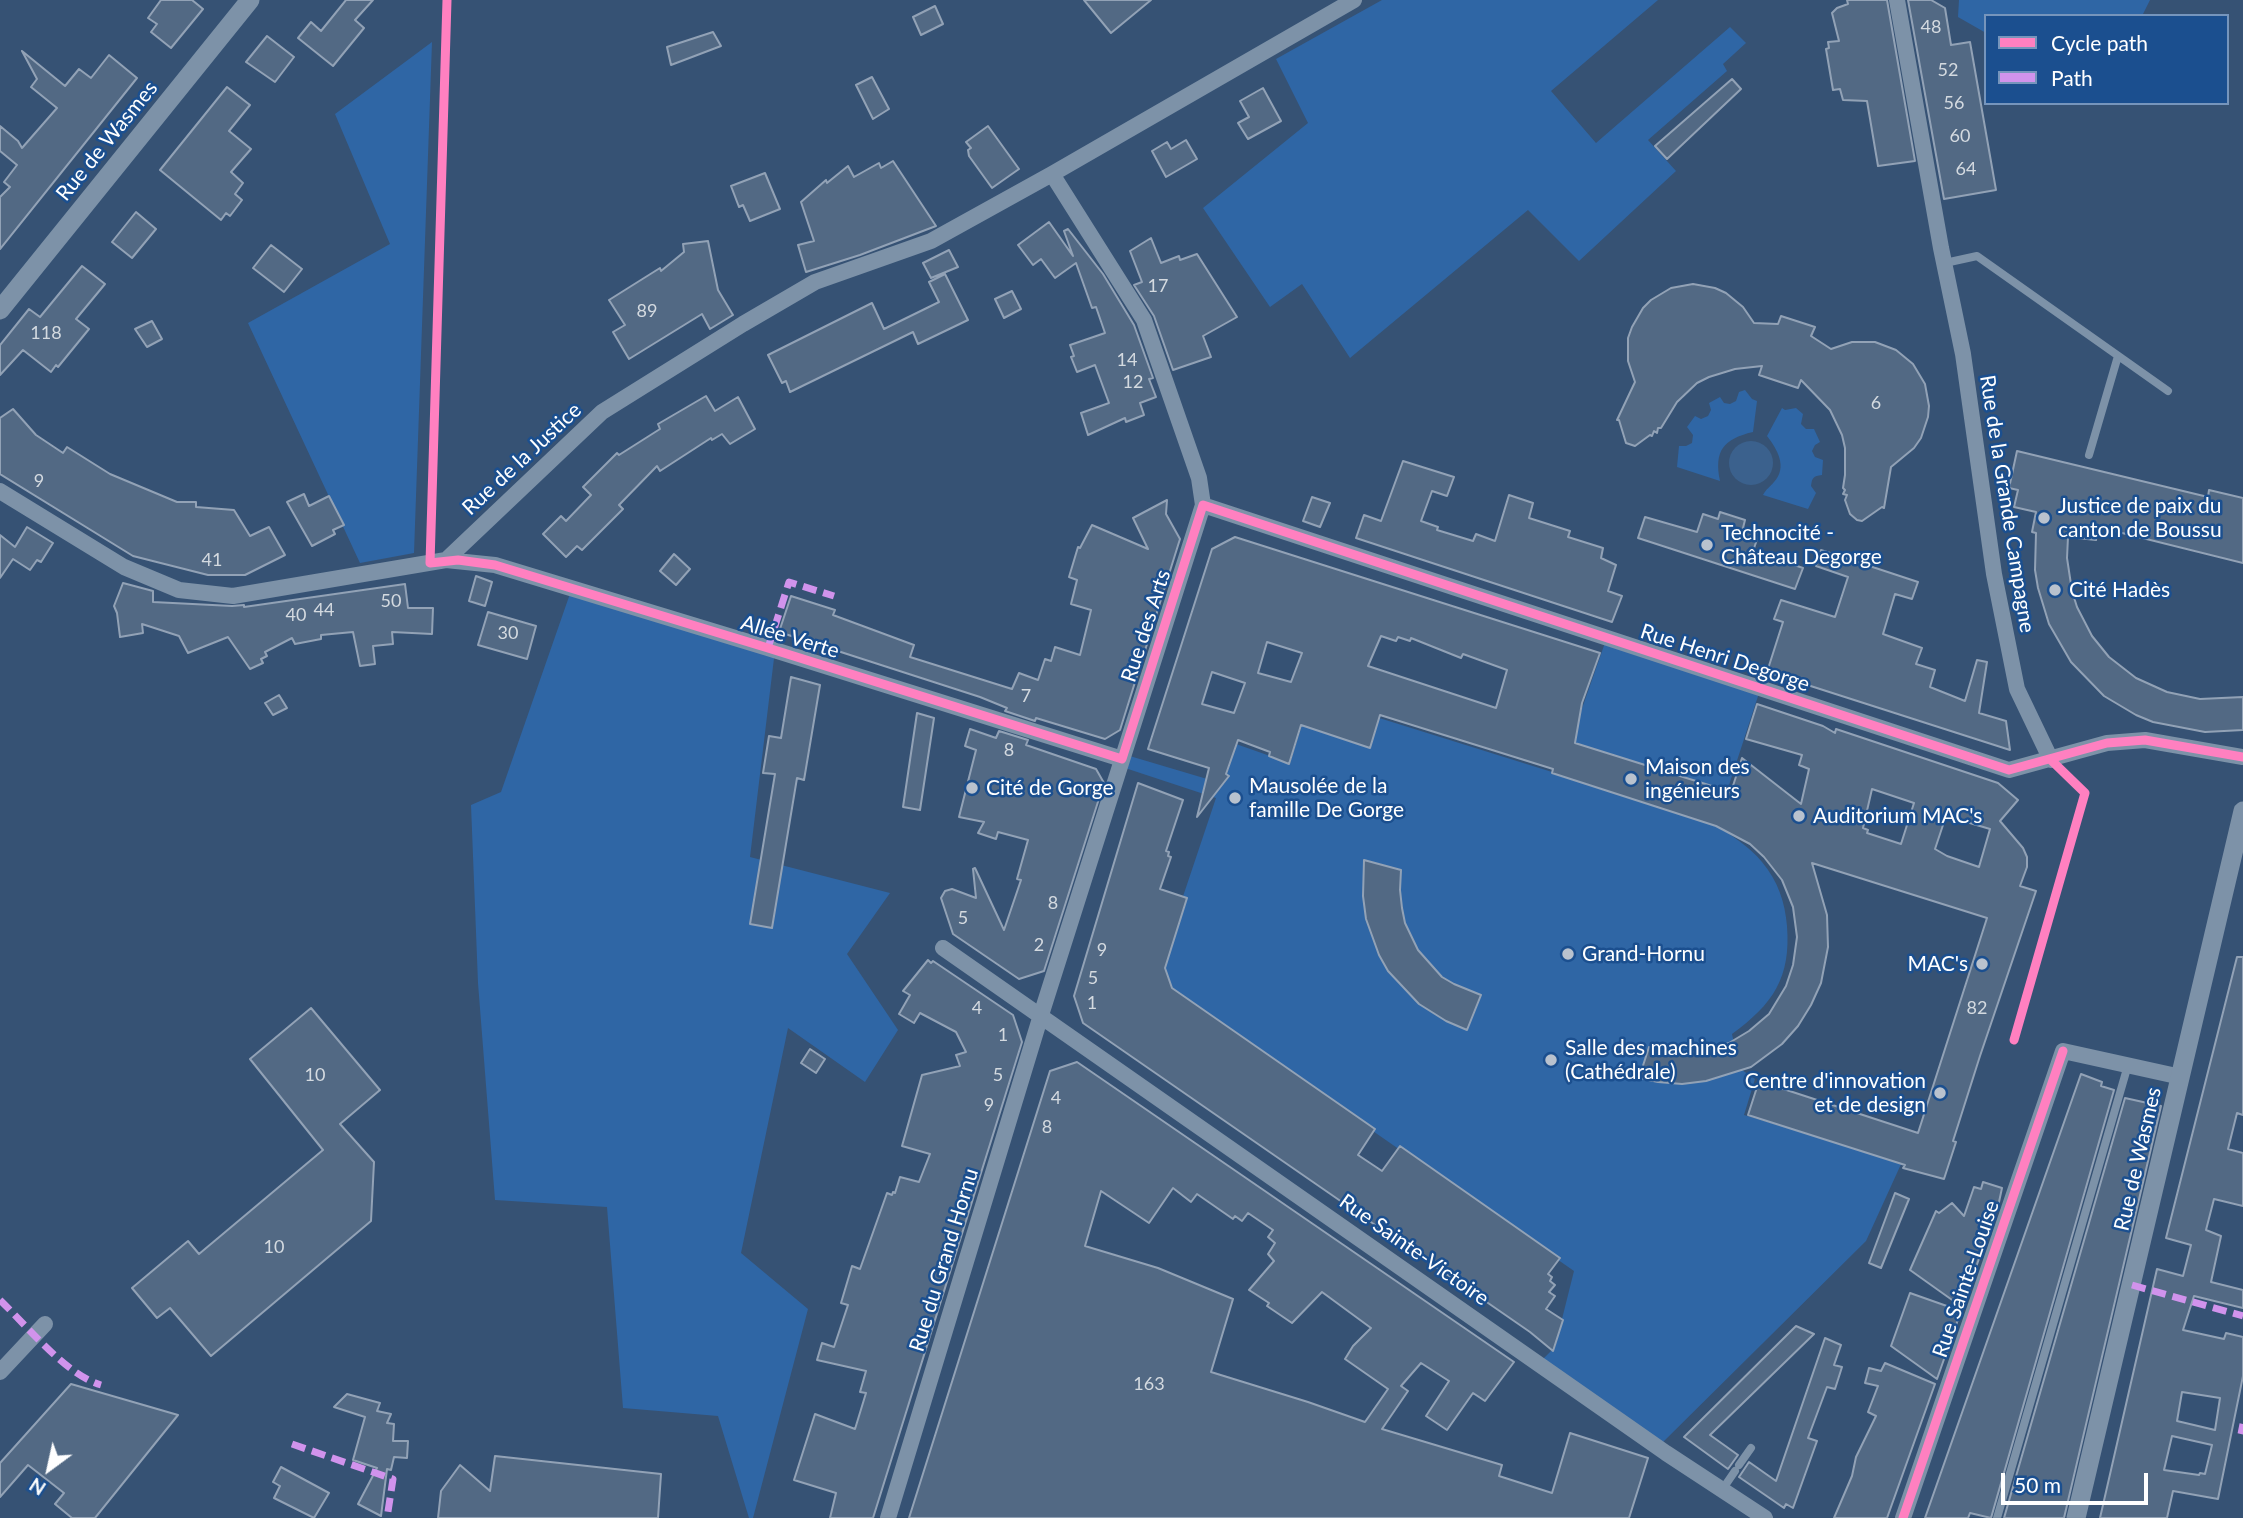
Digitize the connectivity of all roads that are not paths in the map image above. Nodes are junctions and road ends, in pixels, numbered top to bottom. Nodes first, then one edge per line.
1 (250, 0) edge
2 (1354, 0) edge
3 (1897, 0) edge
4 (1052, 174) junction
5 (1943, 255) junction
6 (0, 310) edge
7 (2118, 356) junction
8 (2168, 391) dead end
9 (2089, 455) dead end
10 (0, 491) edge
11 (1203, 505) junction
12 (446, 560) junction
13 (2243, 757) edge
14 (1122, 759) junction
15 (2051, 760) junction
16 (2243, 811) edge
17 (2237, 857) edge
18 (943, 948) dead end
19 (1041, 1015) junction
20 (2128, 1065) junction
21 (2181, 1077) junction
22 (45, 1324) dead end
23 (0, 1372) edge
24 (1751, 1448) dead end
25 (1723, 1490) junction
26 (1759, 1516) edge
27 (888, 1518) edge
28 (1903, 1518) edge
29 (1997, 1518) edge
30 (2076, 1518) edge

1 - 6 street, Rue de Wasmes
2 - 4 street, Rue de la Justice
3 - 5 street, Rue de la Grande Campagne
4 - 11 street
4 - 12 street, Rue de la Justice
5 - 7 lane
5 - 15 street, Rue de la Grande Campagne
7 - 8 lane
7 - 9 lane
10 - 12 street
11 - 14 street, Rue des Arts
11 - 15 street, Rue Henri Degorge
12 - 14 street, Allée Verte
13 - 15 street, Rue Henri Degorge
14 - 19 street, Rue des Arts
16 - 17 street, Rue de Wasmes
17 - 21 street, Rue de Wasmes
18 - 19 street, Rue Sainte-Victoire
19 - 25 street, Rue Sainte-Victoire
19 - 27 street, Rue du Grand Hornu
20 - 21 street, Rue Sainte-Louise
20 - 28 street, Rue Sainte-Louise
20 - 29 lane
21 - 30 street, Rue de Wasmes
22 - 23 street
24 - 25 lane
25 - 26 street, Rue Sainte-Victoire

